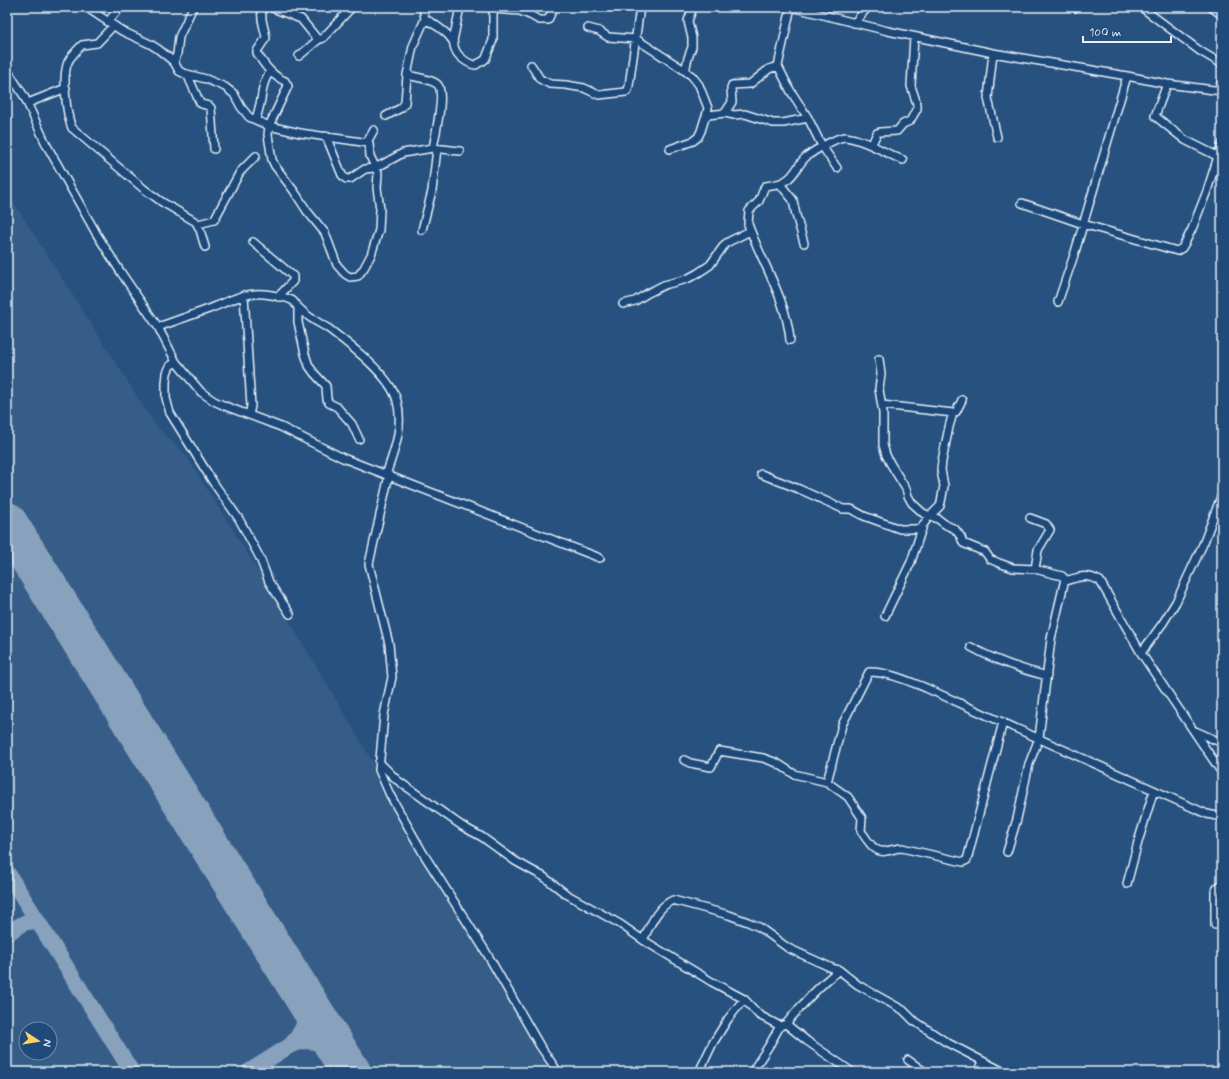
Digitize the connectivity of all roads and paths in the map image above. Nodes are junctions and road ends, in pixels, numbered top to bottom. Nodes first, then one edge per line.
1 (86, 7) edge
2 (120, 7) edge
3 (194, 7) edge
4 (262, 7) edge
5 (270, 7) edge
6 (352, 7) edge
7 (423, 7) edge
8 (461, 7) edge
9 (554, 7) edge
10 (640, 7) edge
11 (693, 7) edge
12 (791, 7) edge
13 (868, 7) edge
14 (1142, 7) edge
15 (1211, 7) edge
16 (492, 8) edge
17 (504, 8) edge
18 (1222, 15) edge
19 (425, 19) junction
20 (854, 23) junction
21 (111, 24) junction
22 (588, 28) dead end
23 (914, 37) junction
24 (636, 39) junction
25 (318, 40) junction
26 (453, 41) junction
27 (993, 54) junction
28 (299, 56) dead end
29 (174, 62) junction
30 (1222, 64) edge
31 (531, 65) dead end
32 (778, 66) junction
33 (7, 70) edge
34 (685, 71) junction
35 (270, 72) junction
36 (187, 74) junction
37 (407, 75) junction
38 (1127, 76) junction
39 (1222, 81) edge
40 (1167, 84) junction
41 (66, 88) junction
42 (1220, 91) edge
43 (28, 103) junction
44 (724, 113) junction
45 (386, 116) dead end
46 (706, 116) junction
47 (808, 118) junction
48 (256, 120) junction
49 (269, 126) junction
50 (374, 130) dead end
51 (326, 136) junction
52 (997, 137) dead end
53 (368, 142) junction
54 (872, 144) junction
55 (1222, 144) edge
56 (822, 146) junction
57 (435, 149) junction
58 (670, 149) dead end
59 (214, 150) dead end
60 (460, 151) dead end
61 (256, 156) dead end
62 (1218, 157) junction
63 (903, 160) dead end
64 (374, 168) junction
65 (837, 168) dead end
66 (780, 184) junction
67 (1022, 203) dead end
68 (198, 224) junction
69 (1083, 224) junction
70 (422, 230) dead end
71 (750, 231) junction
72 (253, 242) dead end
73 (804, 243) dead end
74 (205, 247) dead end
75 (244, 295) junction
76 (278, 296) junction
77 (1058, 302) dead end
78 (623, 304) dead end
79 (298, 307) junction
80 (158, 328) junction
81 (790, 340) dead end
82 (879, 359) dead end
83 (176, 362) junction
84 (962, 400) dead end
85 (882, 405) junction
86 (953, 413) junction
87 (249, 415) junction
88 (359, 439) dead end
89 (761, 474) dead end
90 (388, 475) junction
91 (1222, 494) edge
92 (930, 516) junction
93 (1030, 518) dead end
94 (922, 529) junction
95 (600, 558) dead end
96 (1035, 569) junction
97 (1065, 581) junction
98 (290, 614) dead end
99 (885, 616) dead end
100 (971, 647) dead end
101 (1141, 653) junction
102 (1047, 676) junction
103 (1002, 722) junction
104 (1192, 730) junction
105 (1039, 738) junction
106 (1222, 743) edge
107 (684, 760) dead end
108 (379, 762) junction
109 (1222, 773) edge
110 (827, 782) junction
111 (1154, 790) junction
112 (1222, 817) edge
113 (1007, 852) dead end
114 (1127, 884) dead end
115 (1222, 884) edge
116 (1214, 925) dead end
117 (643, 940) junction
118 (839, 970) junction
119 (744, 999) junction
120 (783, 1025) junction
121 (908, 1060) dead end
122 (984, 1062) junction
123 (558, 1072) edge
124 (699, 1072) edge
125 (754, 1072) edge
126 (852, 1072) edge
127 (925, 1072) edge
128 (977, 1072) edge
129 (1004, 1072) edge

1 - 21 street
2 - 21 street
3 - 29 street
4 - 35 street
5 - 25 street
6 - 25 street
7 - 19 street
8 - 26 street
9 - 17 street
10 - 24 street
11 - 34 street
12 - 20 street
12 - 32 street
13 - 20 street
14 - 30 street
15 - 18 street
16 - 17 street
16 - 26 street
19 - 26 street
19 - 37 street
20 - 23 street
21 - 29 street
21 - 41 street
22 - 24 street
23 - 27 street
23 - 54 street
24 - 31 street
24 - 34 street
25 - 28 street
27 - 38 street
27 - 52 street
29 - 36 street
32 - 44 street
32 - 47 street
33 - 43 street
34 - 46 street
35 - 48 street
35 - 49 street
36 - 48 street
36 - 59 street
37 - 45 street
37 - 57 street
38 - 40 street
38 - 69 street
39 - 42 street
40 - 42 street
40 - 62 street
41 - 43 street
41 - 68 street
43 - 80 street
44 - 46 street
44 - 47 street
46 - 58 street
47 - 56 street
48 - 49 street
49 - 51 street
49 - 64 street
50 - 53 street
51 - 53 street
51 - 64 street
53 - 64 street
54 - 56 street
54 - 63 street
55 - 62 street
56 - 65 street
56 - 66 street
57 - 60 street
57 - 64 street
57 - 70 street
61 - 68 street
62 - 69 street
66 - 71 street
66 - 73 street
67 - 69 street
68 - 74 street
69 - 77 street
71 - 78 street
71 - 81 street
72 - 76 street
75 - 76 street
75 - 80 street
75 - 87 street
76 - 79 street
79 - 88 street
79 - 90 street
80 - 83 street
82 - 85 street
83 - 87 street
83 - 98 street
84 - 86 street
85 - 86 street
85 - 92 street
86 - 92 street
87 - 90 street
89 - 94 street
90 - 95 street
90 - 108 street
91 - 101 street
92 - 94 street
92 - 96 street
93 - 96 street
94 - 99 street
96 - 97 street
97 - 101 street
97 - 102 street
100 - 102 street
101 - 104 street
102 - 105 street
103 - 105 street
103 - 110 street
103 - 110 street
104 - 106 street
104 - 109 street
105 - 111 street
105 - 113 street
107 - 110 street
108 - 117 street
108 - 123 street
111 - 112 street
111 - 114 street
115 - 116 street
117 - 118 street
117 - 119 street
118 - 120 street
118 - 122 street
119 - 120 street
119 - 124 street
120 - 125 street
120 - 126 street
121 - 127 street
122 - 128 street
122 - 129 street

